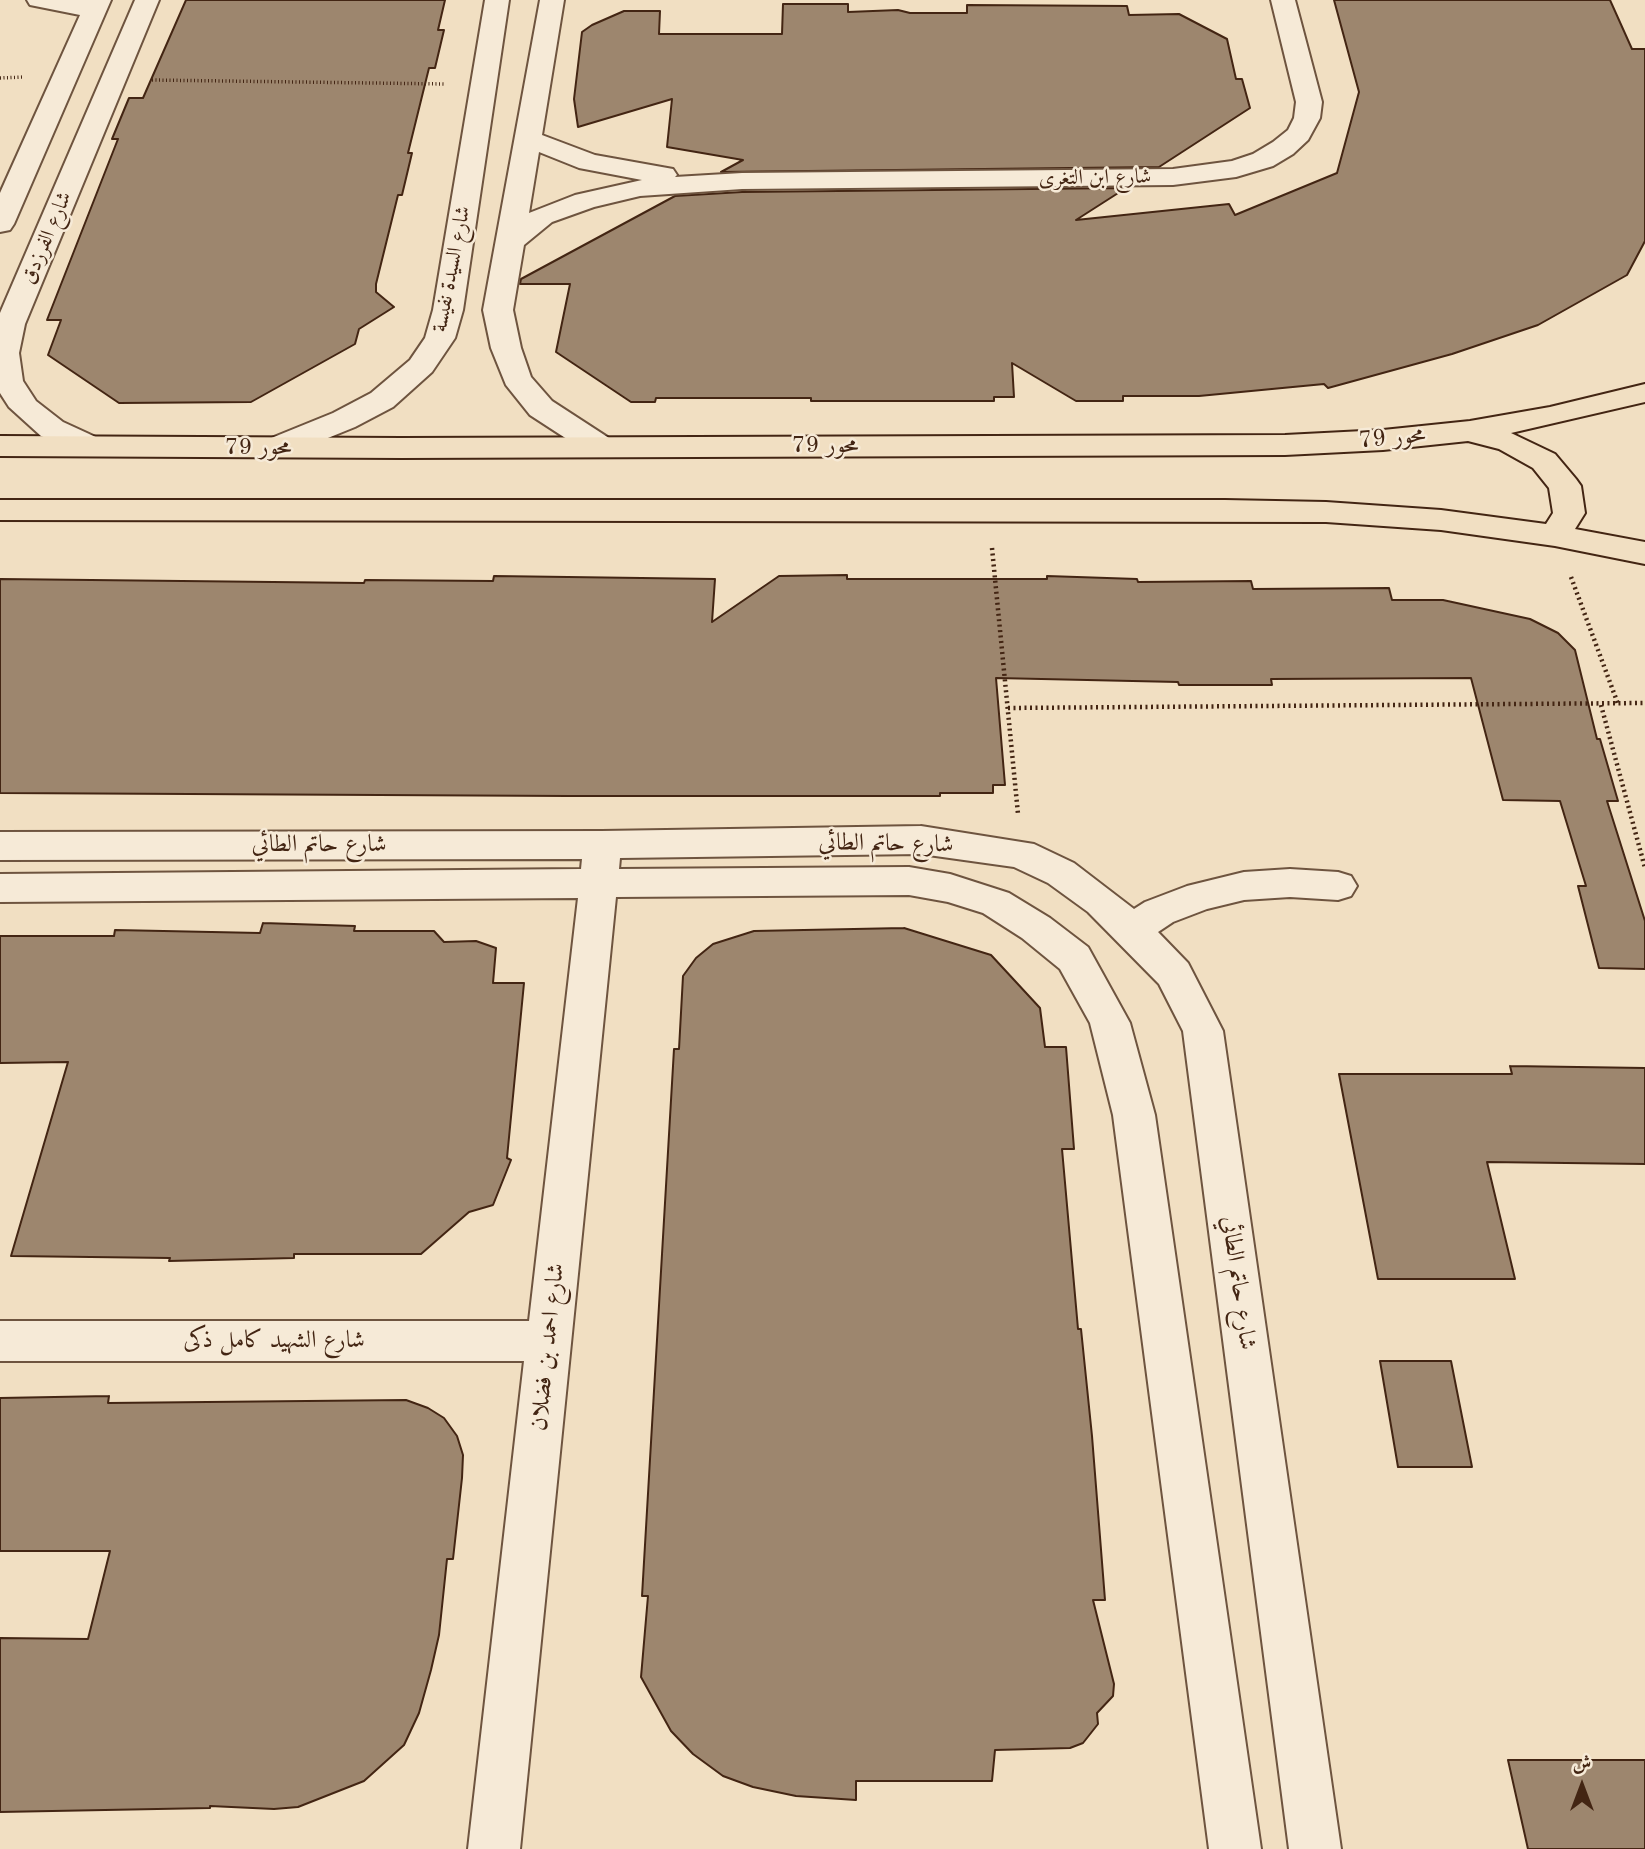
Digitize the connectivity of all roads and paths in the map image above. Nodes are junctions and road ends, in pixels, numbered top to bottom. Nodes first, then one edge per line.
1 (39, 0) edge
2 (147, 0) edge
3 (497, 0) edge
4 (552, 0) edge
5 (1277, 4) edge
6 (97, 6) edge
7 (113, 79) junction
8 (484, 84) junction
9 (99, 114) junction
10 (47, 115) junction
11 (529, 139) junction
12 (30, 155) junction
13 (0, 161) edge
14 (741, 181) junction
15 (0, 224) edge
16 (508, 243) junction
17 (448, 310) junction
18 (498, 310) junction
19 (1645, 393) edge
20 (1470, 431) junction
21 (0, 446) edge
22 (89, 446) junction
23 (601, 447) junction
24 (275, 448) junction
25 (0, 510) edge
26 (988, 510) junction
27 (1555, 536) junction
28 (1645, 553) edge
29 (1645, 702) edge
30 (1618, 704) junction
31 (1601, 705) junction
32 (1008, 708) junction
33 (0, 846) edge
34 (1021, 854) junction
35 (600, 864) junction
36 (1645, 868) edge
37 (1338, 886) dead end
38 (0, 888) edge
39 (1132, 930) junction
40 (549, 1341) junction
41 (0, 1342) edge
42 (494, 1849) edge
43 (1235, 1849) edge
44 (1315, 1849) edge

1 - 6 street
2 - 7 street, شارع الفرزدق
3 - 8 street, شارع السيدة نفيسة
4 - 11 street
5 - 14 street, شارع ابن التغرى
6 - 10 street, شارع الفرزدق
7 - 8 path
7 - 9 street, شارع الفرزدق
8 - 17 street, شارع السيدة نفيسة
9 - 10 street
9 - 22 street, شارع الفرزدق
10 - 12 street, شارع الفرزدق
11 - 14 street, شارع ابن التغرى
11 - 16 street
12 - 13 street
12 - 15 street, شارع الفرزدق
14 - 16 street, شارع ابن التغرى
16 - 18 street
17 - 18 street
17 - 24 street, شارع السيدة نفيسة
18 - 23 street
19 - 20 main road, محور 79
20 - 23 main road, محور 79
20 - 27 main road
21 - 22 main road, محور 79
22 - 24 main road, محور 79
23 - 24 main road, محور 79
25 - 26 main road
26 - 27 main road
26 - 32 path
27 - 28 main road
27 - 30 path
29 - 30 path
30 - 31 path
31 - 32 path
31 - 36 path
32 - 34 path
33 - 35 street, شارع حاتم الطائي
34 - 35 street, شارع حاتم الطائي
34 - 39 street, شارع حاتم الطائي
35 - 38 street, شارع حاتم الطائي
35 - 40 street, شارع احمد بن فضلان
35 - 43 street, شارع حاتم الطائي
37 - 39 street
39 - 44 street, شارع حاتم الطائي
40 - 41 street, شارع الشهيد كامل ذكى
40 - 42 street, شارع احمد بن فضلان

